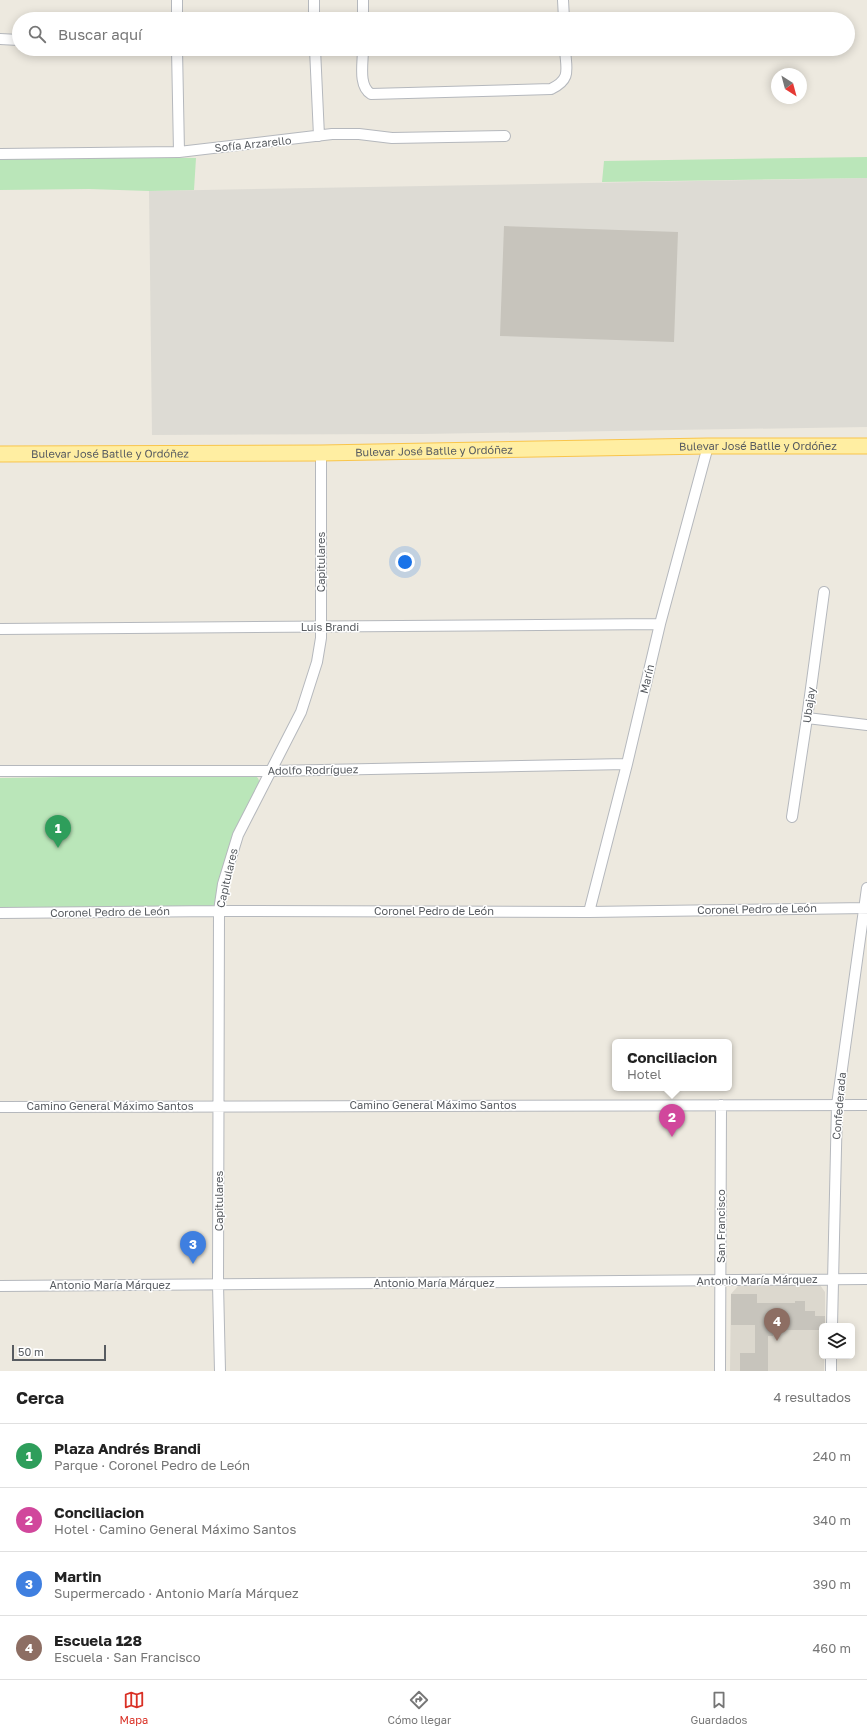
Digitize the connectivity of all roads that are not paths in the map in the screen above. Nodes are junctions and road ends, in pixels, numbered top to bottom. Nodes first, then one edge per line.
1 (177, 0) edge
2 (314, 0) edge
3 (363, 0) edge
4 (563, 0) edge
5 (177, 12) edge
6 (314, 12) edge
7 (363, 12) edge
8 (564, 12) edge
9 (0, 39) edge
10 (12, 40) edge
11 (177, 56) edge
12 (315, 56) edge
13 (363, 56) edge
14 (565, 56) edge
15 (318, 136) junction
16 (505, 136) dead end
17 (179, 152) junction
18 (0, 154) edge
19 (708, 446) junction
20 (867, 446) edge
21 (321, 453) junction
22 (0, 454) edge
23 (824, 592) dead end
24 (660, 624) junction
25 (322, 627) junction
26 (0, 629) edge
27 (807, 718) junction
28 (867, 724) edge
29 (627, 764) junction
30 (0, 771) edge
31 (270, 771) junction
32 (792, 817) dead end
33 (867, 888) edge
34 (865, 908) edge
35 (219, 911) junction
36 (589, 912) junction
37 (0, 913) edge
38 (867, 1104) edge
39 (721, 1105) junction
40 (837, 1105) junction
41 (219, 1106) junction
42 (0, 1107) edge
43 (833, 1279) junction
44 (867, 1279) edge
45 (721, 1280) junction
46 (218, 1284) junction
47 (0, 1286) edge
48 (832, 1323) edge
49 (831, 1359) edge
50 (220, 1371) edge
51 (720, 1371) edge
52 (831, 1371) edge

1 - 5 street
2 - 6 street
3 - 7 street
4 - 8 street
9 - 10 street
11 - 17 street
12 - 15 street
13 - 14 street
15 - 16 street, Sofía Arzarello
15 - 17 street, Sofía Arzarello
17 - 18 street, Sofía Arzarello
19 - 20 main road, Bulevar José Batlle y Ordóñez
19 - 21 main road, Bulevar José Batlle y Ordóñez
19 - 24 street, Marín
21 - 22 main road, Bulevar José Batlle y Ordóñez
21 - 25 street, Capitulares
23 - 27 street, Ubajay
24 - 25 street, Luis Brandi
24 - 29 street, Marín
25 - 26 street, Luis Brandi
25 - 31 street, Capitulares
27 - 28 street
27 - 32 street, Ubajay
29 - 31 street, Adolfo Rodríguez
29 - 36 street, Marín
30 - 31 street, Adolfo Rodríguez
31 - 35 street, Capitulares
33 - 34 street, Confederada
34 - 36 street, Coronel Pedro de León
34 - 40 street, Confederada
35 - 36 street, Coronel Pedro de León
35 - 37 street, Coronel Pedro de León
35 - 41 street, Capitulares
38 - 40 street, Camino General Máximo Santos
39 - 40 street, Camino General Máximo Santos
39 - 41 street, Camino General Máximo Santos
39 - 45 street, San Francisco
40 - 43 street, Confederada
41 - 42 street, Camino General Máximo Santos
41 - 46 street, Capitulares
43 - 44 street, Antonio María Márquez
43 - 45 street, Antonio María Márquez
43 - 48 street, Confederada
45 - 46 street, Antonio María Márquez
45 - 51 street, San Francisco
46 - 47 street, Antonio María Márquez
46 - 50 street, Capitulares
49 - 52 street

